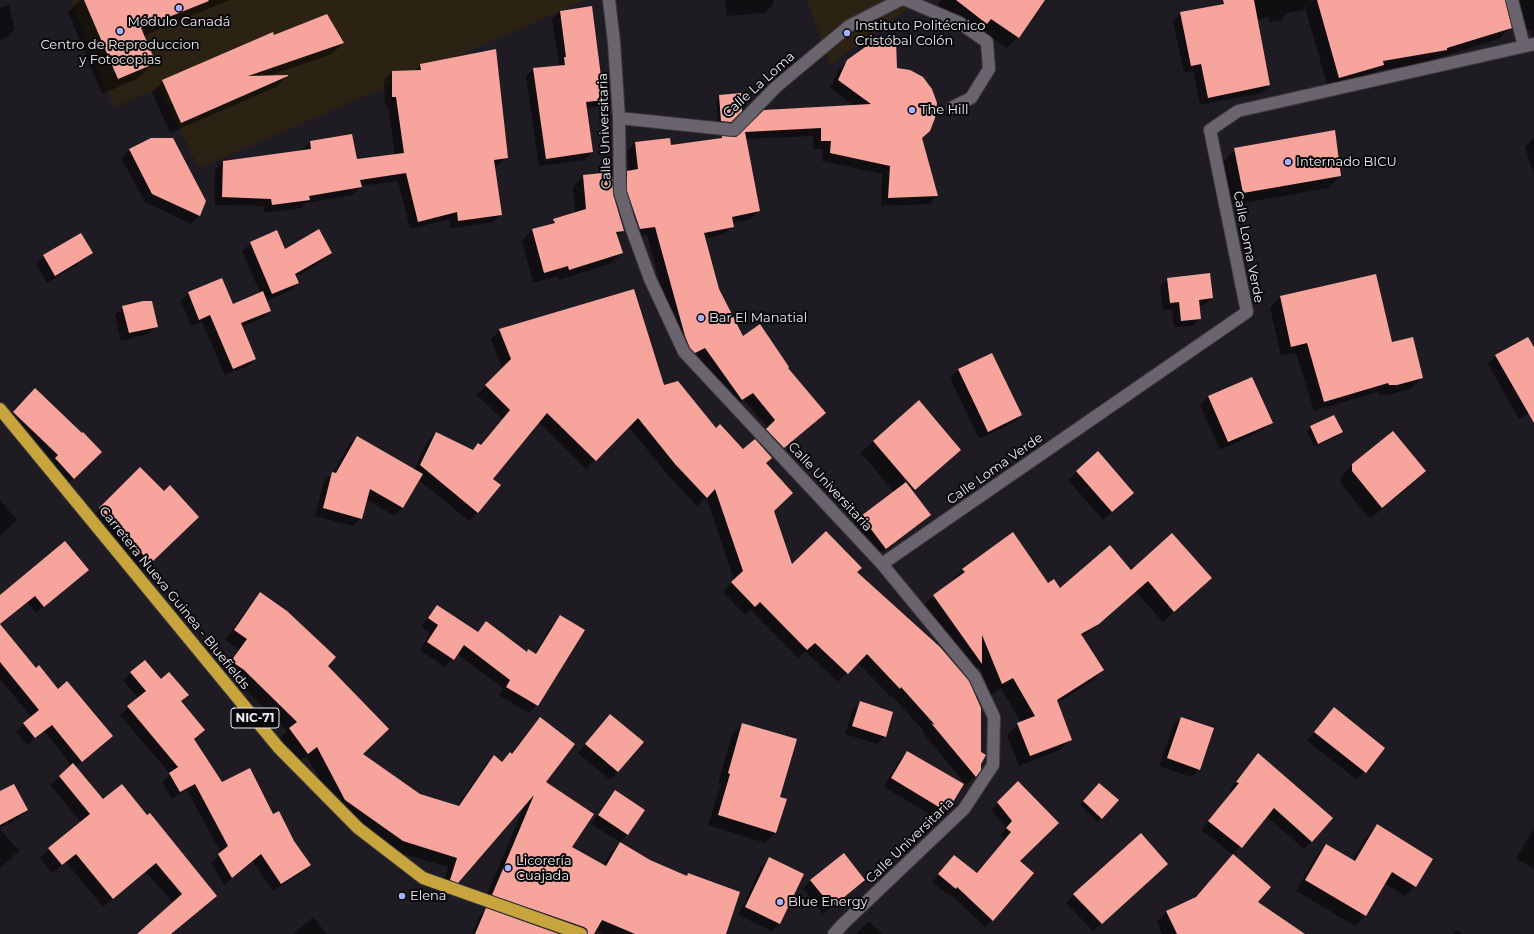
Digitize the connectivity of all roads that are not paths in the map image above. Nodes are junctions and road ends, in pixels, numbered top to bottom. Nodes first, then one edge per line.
1 (610, 0) edge
2 (900, 0) edge
3 (906, 0) edge
4 (1512, 0) edge
5 (1529, 45) edge
6 (953, 107) dead end
7 (619, 118) junction
8 (0, 409) edge
9 (882, 564) junction
10 (581, 934) edge
11 (834, 934) edge

1 - 7 street, Calle Universitaria
2 - 7 street, Calle La Loma
3 - 6 street
4 - 5 street
5 - 9 street, Calle Loma Verde
7 - 9 street, Calle Universitaria
8 - 10 highway, Carretera Nueva Guinea - Bluefields / NIC-71
9 - 11 street, Calle Universitaria

